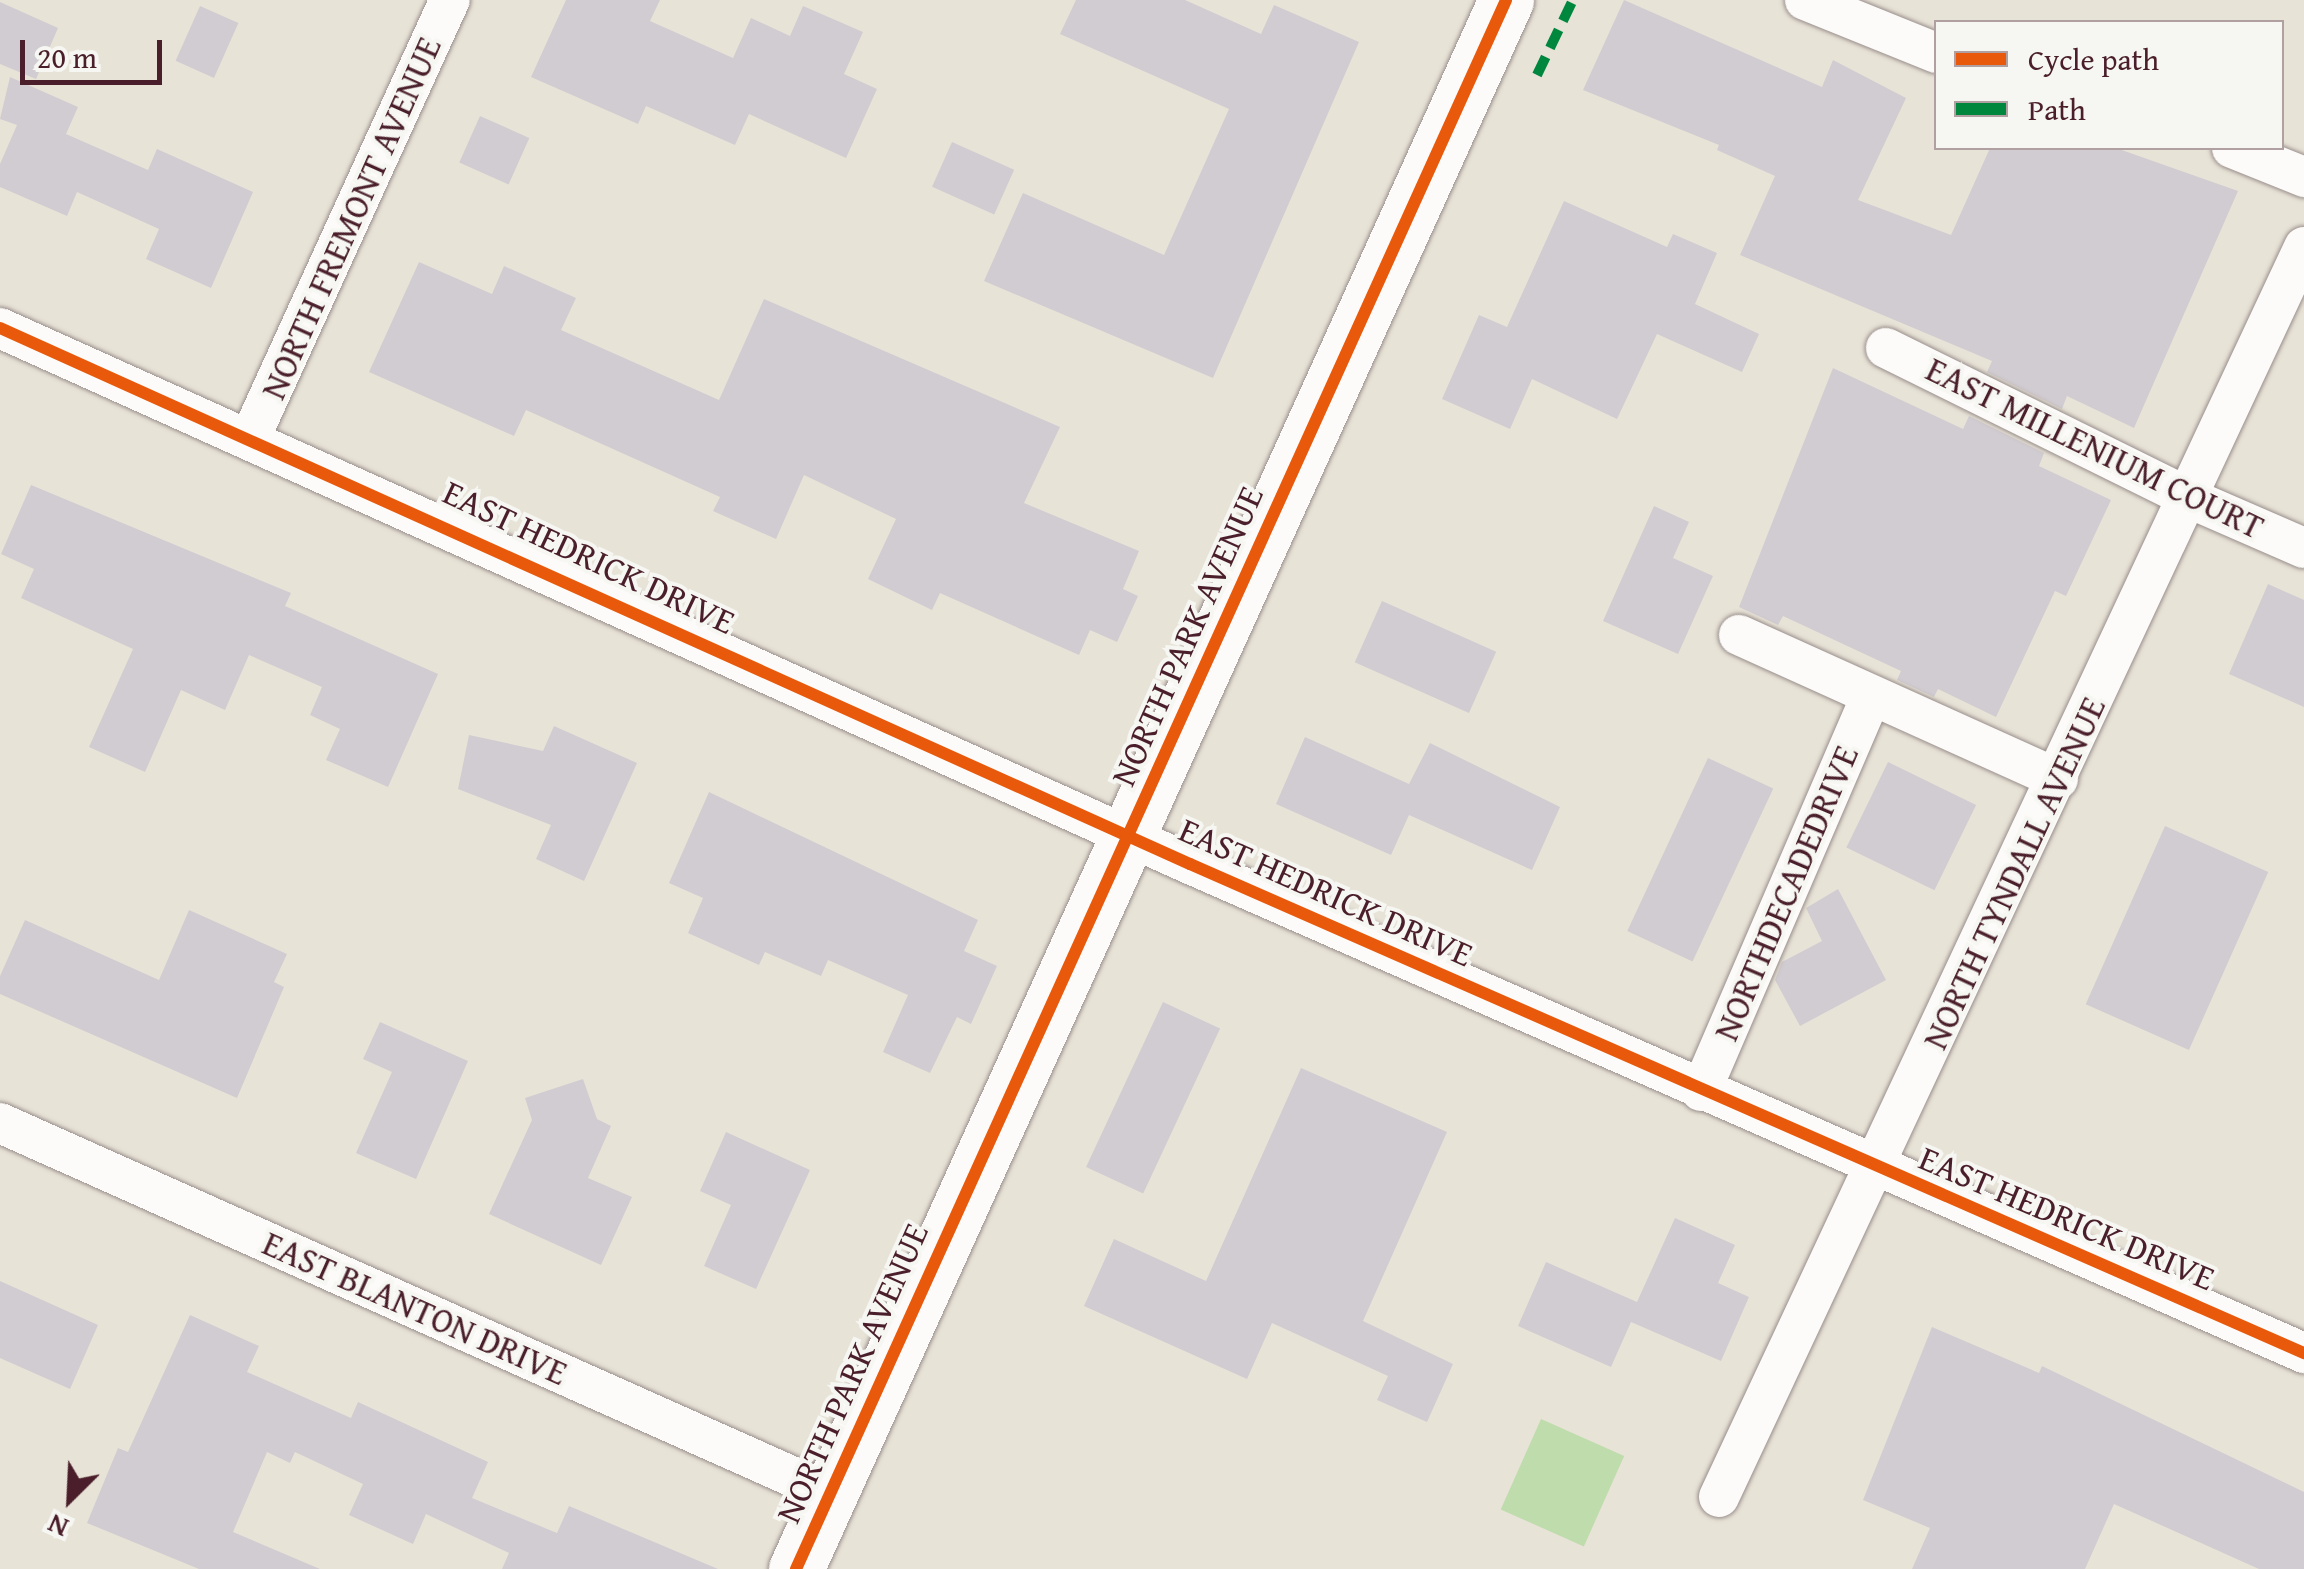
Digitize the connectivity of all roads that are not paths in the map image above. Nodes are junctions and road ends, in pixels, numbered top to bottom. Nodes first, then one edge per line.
1 (450, 0) edge
2 (1506, 0) edge
3 (1805, 0) edge
4 (1934, 52) edge
5 (2237, 150) edge
6 (2304, 178) edge
7 (2304, 247) edge
8 (0, 328) edge
9 (1886, 348) dead end
10 (251, 436) junction
11 (2188, 498) junction
12 (2304, 548) edge
13 (1739, 635) dead end
14 (1871, 696) junction
15 (2058, 779) junction
16 (1129, 838) junction
17 (1701, 1090) junction
18 (0, 1123) edge
19 (1877, 1168) junction
20 (2304, 1353) edge
21 (829, 1492) junction
22 (1720, 1497) dead end
23 (796, 1569) edge

1 - 10 street, NORTH FREMONT AVENUE
2 - 16 street, NORTH PARK AVENUE
3 - 4 street
5 - 6 street
7 - 11 street, NORTH TYNDALL AVENUE
8 - 10 street, EAST HEDRICK DRIVE
9 - 11 street, EAST MILLENIUM COURT
10 - 16 street, EAST HEDRICK DRIVE
11 - 12 street, EAST MILLENIUM COURT
11 - 15 street, NORTH TYNDALL AVENUE
13 - 14 street
14 - 15 street
14 - 17 street, NORTHDECADEDRIVE
15 - 19 street, NORTH TYNDALL AVENUE
16 - 17 street, EAST HEDRICK DRIVE
16 - 21 street, NORTH PARK AVENUE
17 - 19 street, EAST HEDRICK DRIVE
18 - 21 street, EAST BLANTON DRIVE
19 - 20 street, EAST HEDRICK DRIVE
19 - 22 street, NORTH TYNDALL AVENUE
21 - 23 street, NORTH PARK AVENUE

